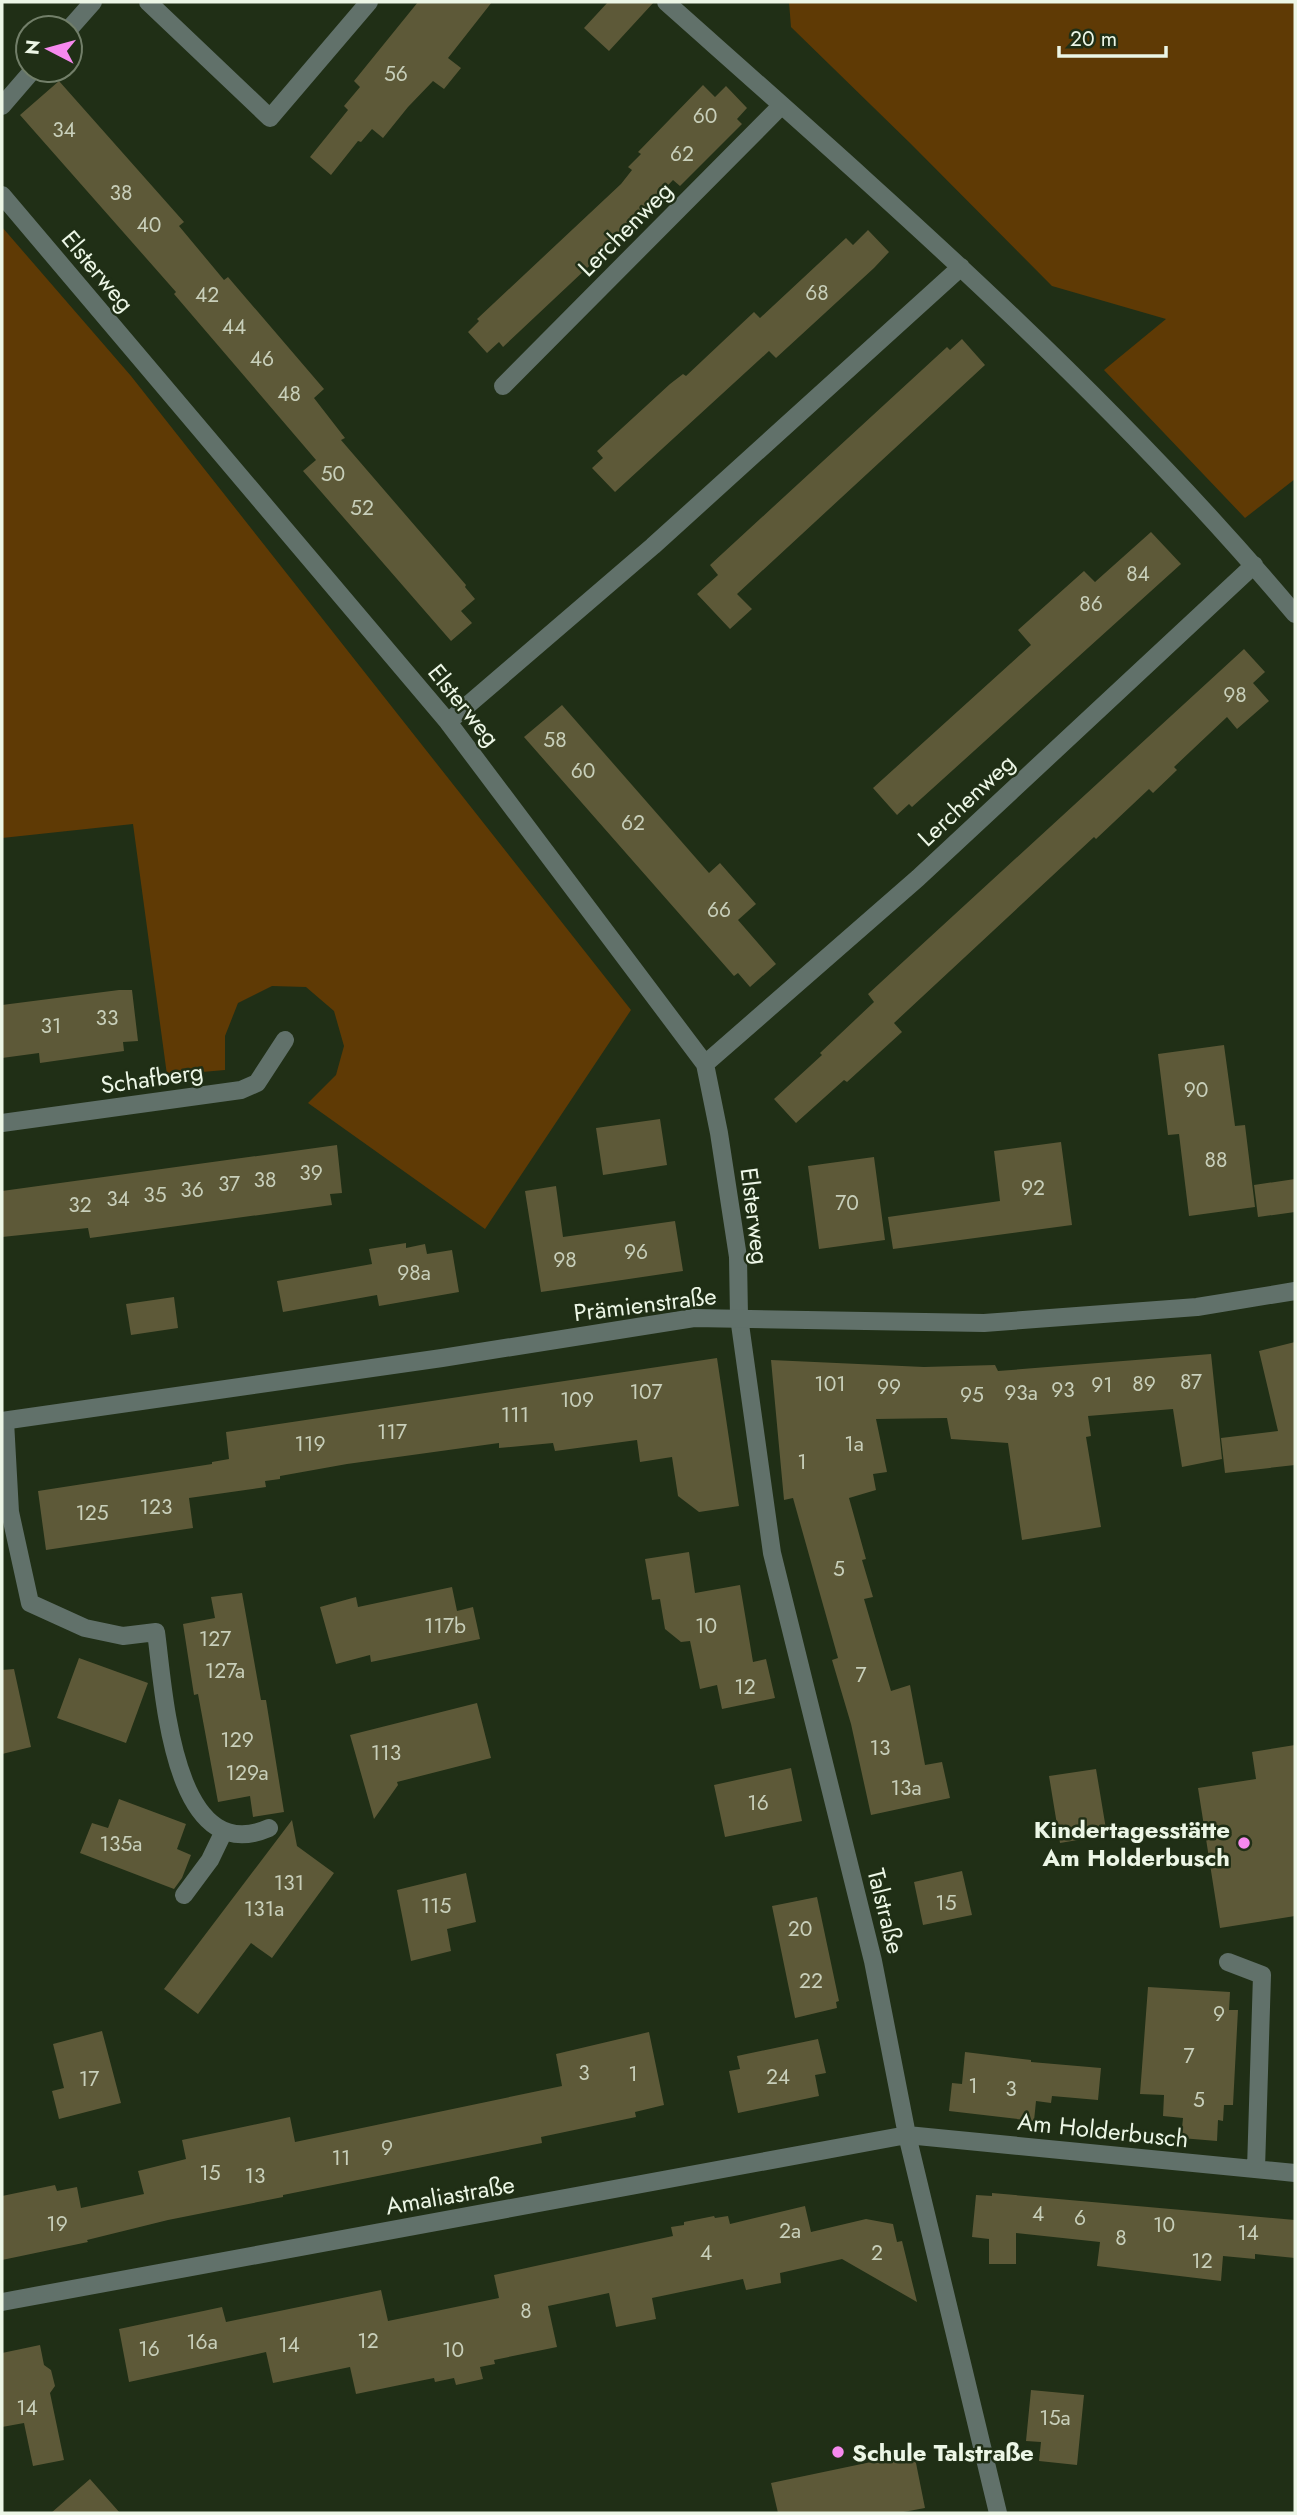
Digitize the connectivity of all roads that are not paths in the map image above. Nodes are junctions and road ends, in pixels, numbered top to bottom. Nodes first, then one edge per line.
1 (148, 2) edge
2 (369, 2) edge
3 (666, 2) edge
4 (21, 84) edge
5 (2, 106) edge
6 (781, 106) junction
7 (2, 195) edge
8 (961, 267) junction
9 (503, 386) dead end
10 (1254, 565) junction
11 (1295, 614) edge
12 (448, 722) junction
13 (285, 1040) dead end
14 (705, 1064) junction
15 (2, 1123) edge
16 (1295, 1291) edge
17 (739, 1317) junction
18 (4, 1421) edge
19 (269, 1828) dead end
20 (224, 1831) junction
21 (184, 1895) dead end
22 (1228, 1962) dead end
23 (907, 2135) junction
24 (1256, 2169) junction
25 (1295, 2173) edge
26 (2, 2302) edge
27 (998, 2513) edge

1 - 2 street
3 - 6 street
4 - 5 street
6 - 8 street
6 - 9 street, Lerchenweg
7 - 12 street, Elsterweg
8 - 10 street
8 - 12 street
10 - 11 street
10 - 14 street, Lerchenweg
12 - 14 street, Elsterweg
13 - 15 street, Schafberg
14 - 17 street, Elsterweg
16 - 17 street, Prämienstraße
17 - 18 street, Prämienstraße
17 - 23 street, Talstraße
18 - 20 street, Prämienstraße
19 - 20 street
20 - 21 street
22 - 24 street
23 - 24 street, Am Holderbusch
23 - 26 street, Amaliastraße
23 - 27 street, Talstraße
24 - 25 street, Am Holderbusch

